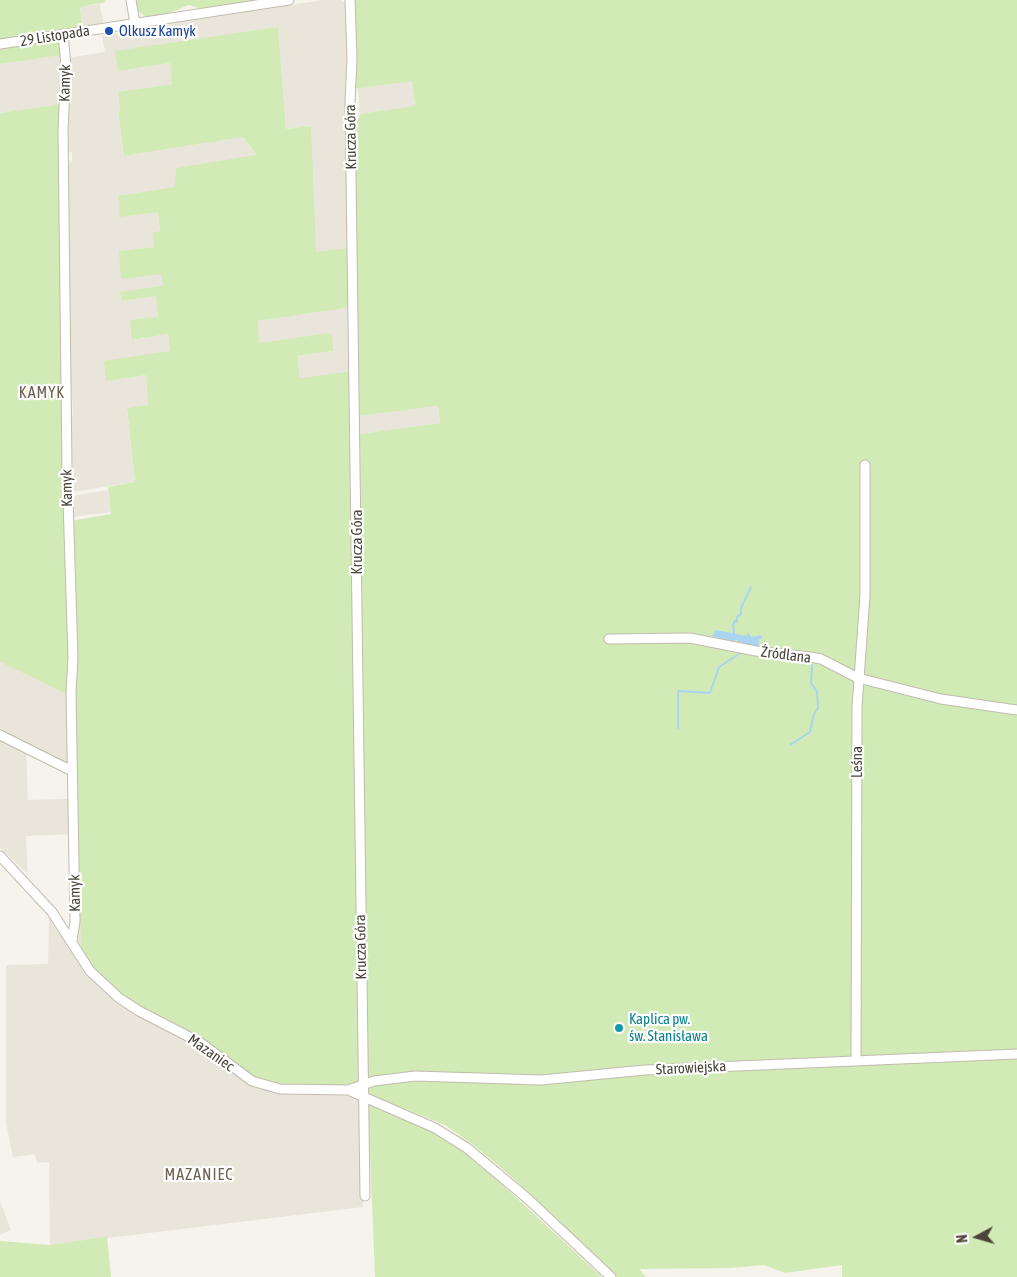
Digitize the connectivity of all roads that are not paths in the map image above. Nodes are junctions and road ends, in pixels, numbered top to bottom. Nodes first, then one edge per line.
1 (131, 0) edge
2 (289, 0) edge
3 (350, 0) edge
4 (135, 23) junction
5 (63, 34) junction
6 (0, 43) edge
7 (865, 465) dead end
8 (609, 639) dead end
9 (858, 678) junction
10 (1017, 710) edge
11 (0, 734) edge
12 (72, 771) junction
13 (0, 856) edge
14 (72, 941) junction
15 (1017, 1054) edge
16 (856, 1060) junction
17 (365, 1084) junction
18 (348, 1090) junction
19 (365, 1098) junction
20 (365, 1196) dead end
21 (611, 1277) edge

1 - 4 street
2 - 4 street, 29 Listopada
3 - 17 street, Krucza Góra
4 - 5 street, 29 Listopada
5 - 6 street, 29 Listopada
5 - 12 street, Kamyk
7 - 9 street, Leśna
8 - 9 street, Źródlana
9 - 10 street, Źródlana
9 - 16 street, Leśna
11 - 12 street
12 - 14 street, Kamyk
13 - 14 street, Mazaniec
14 - 18 street, Mazaniec
15 - 16 street, Starowiejska
16 - 17 street, Starowiejska
17 - 18 street, Starowiejska
17 - 19 street, Krucza Góra
18 - 19 street, Mazaniec
19 - 20 street
19 - 21 street, Mazaniec

